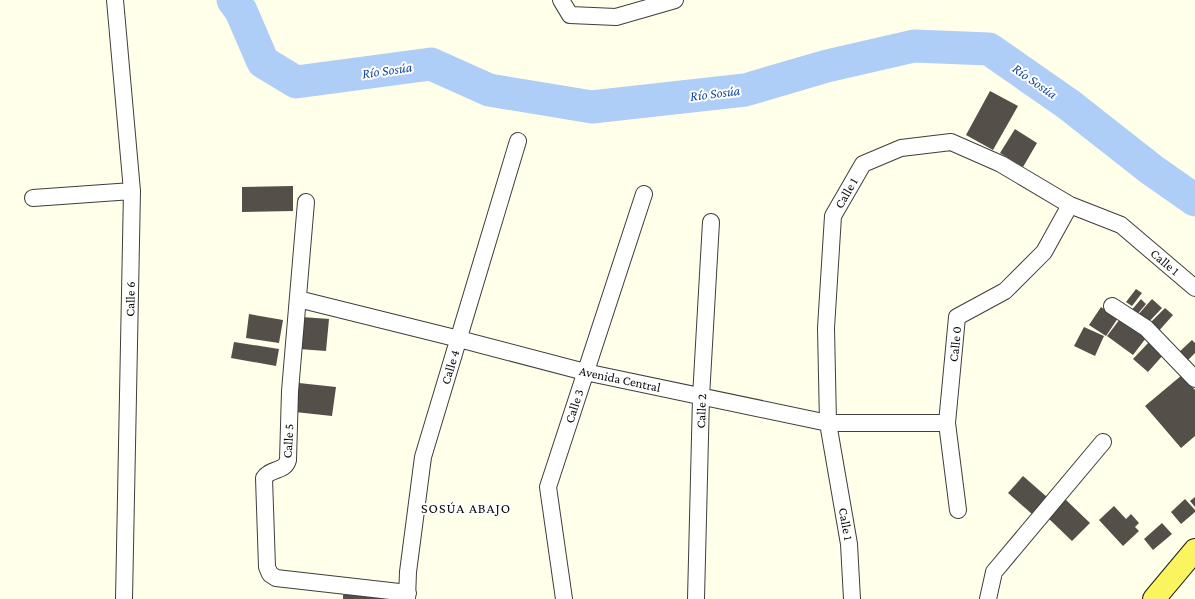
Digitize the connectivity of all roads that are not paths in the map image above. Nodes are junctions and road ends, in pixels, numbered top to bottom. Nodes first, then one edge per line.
1 (115, 0) edge
2 (561, 0) edge
3 (675, 0) edge
4 (518, 141) dead end
5 (132, 191) junction
6 (644, 194) dead end
7 (33, 198) dead end
8 (306, 202) dead end
9 (1070, 205) junction
10 (710, 222) dead end
11 (1195, 288) edge
12 (298, 299) junction
13 (1112, 306) dead end
14 (459, 339) junction
15 (585, 372) junction
16 (1195, 379) edge
17 (701, 397) junction
18 (828, 423) junction
19 (947, 424) junction
20 (1102, 442) dead end
21 (958, 510) dead end
22 (1195, 550) edge
23 (408, 596) edge
24 (124, 599) edge
25 (564, 599) edge
26 (696, 599) edge
27 (852, 599) edge
28 (988, 599) edge
29 (1154, 599) edge

1 - 5 street, Calle 6
2 - 3 street
4 - 14 street, Calle 4
5 - 7 street
5 - 24 street, Calle 6
6 - 15 street, Calle 3
8 - 12 street, Calle 5
9 - 11 street, Calle 1
9 - 18 street, Calle 1
9 - 19 street, Calle 0
10 - 17 street, Calle 2
12 - 14 street, Avenida Central
12 - 23 street, Calle 5
13 - 16 street
14 - 15 street, Avenida Central
14 - 23 street, Calle 4
15 - 17 street, Avenida Central
15 - 25 street, Calle 3
17 - 18 street, Avenida Central
17 - 26 street, Calle 2
18 - 19 street, Avenida Central
18 - 27 street, Calle 1
19 - 21 street, Calle 0
20 - 28 street
22 - 29 main road

